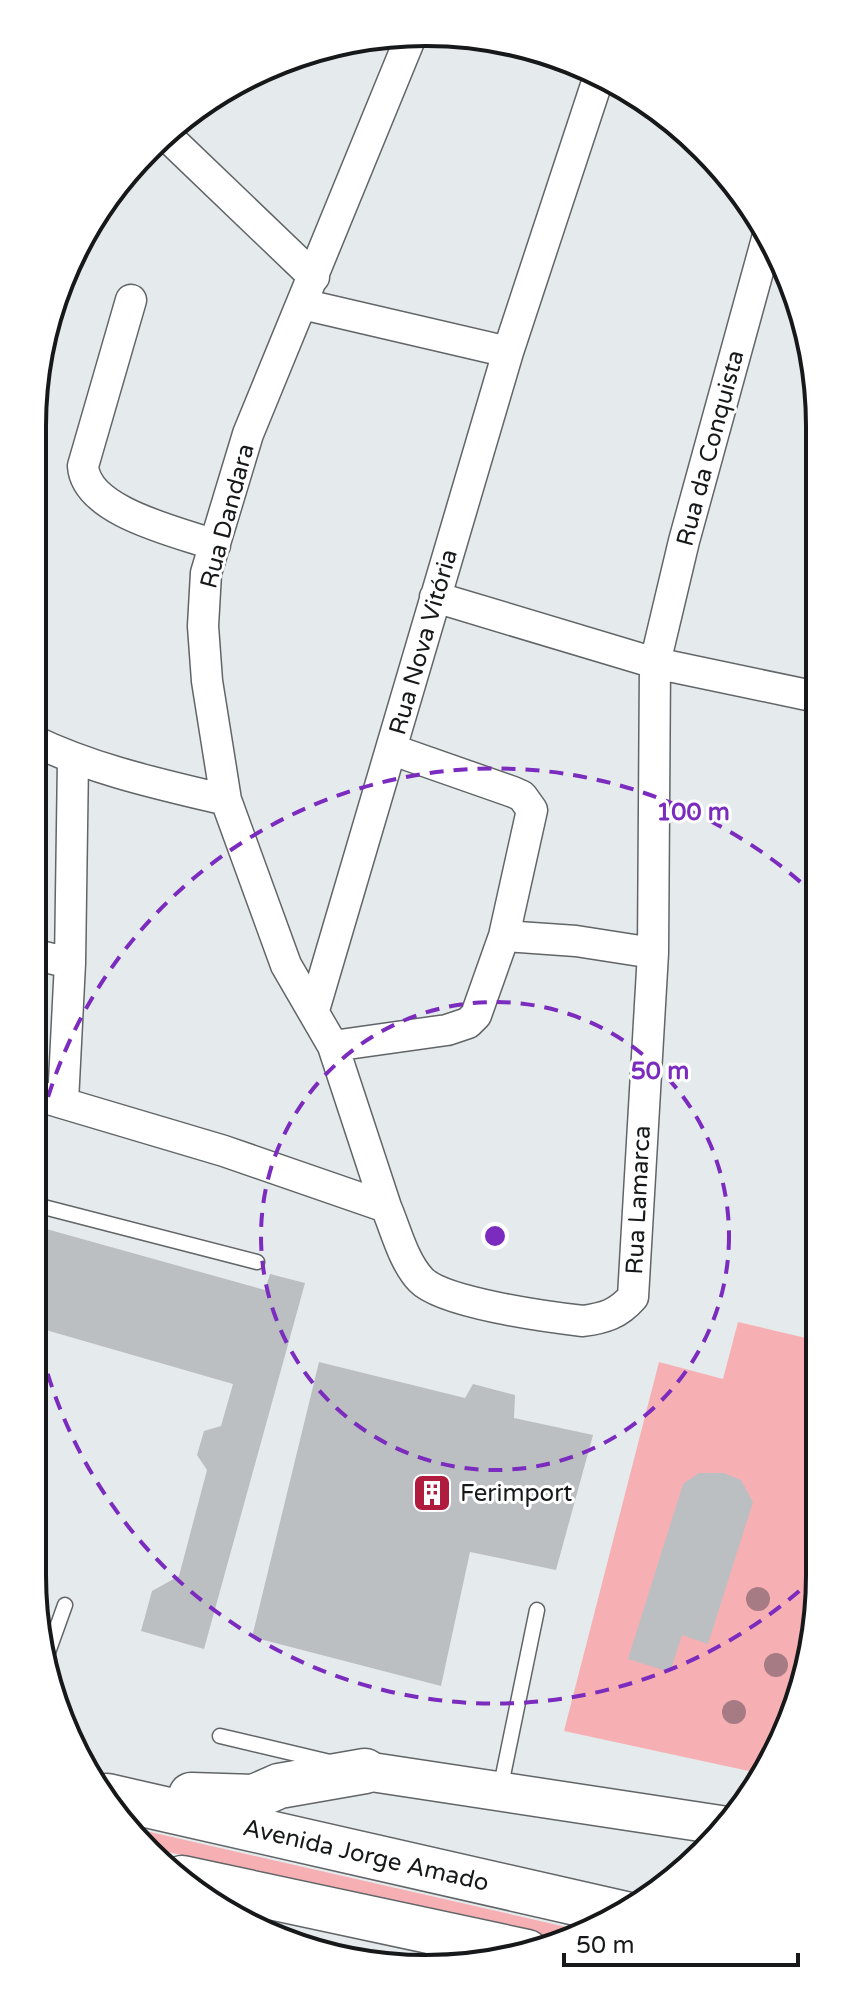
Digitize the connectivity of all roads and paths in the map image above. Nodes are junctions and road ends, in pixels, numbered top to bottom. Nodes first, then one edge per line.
1 (407, 47) edge
2 (596, 86) edge
3 (173, 142) edge
4 (763, 252) edge
5 (308, 291) junction
6 (131, 300) dead end
7 (508, 352) junction
8 (215, 545) junction
9 (435, 597) junction
10 (655, 663) junction
11 (806, 695) edge
12 (46, 747) edge
13 (393, 750) junction
14 (73, 760) junction
15 (226, 800) junction
16 (504, 936) junction
17 (653, 953) junction
18 (46, 957) edge
19 (70, 963) junction
20 (314, 1010) junction
21 (333, 1046) junction
22 (46, 1098) edge
23 (63, 1102) junction
24 (386, 1207) junction
25 (46, 1208) edge
26 (257, 1262) dead end
27 (65, 1605) dead end
28 (537, 1610) dead end
29 (52, 1642) edge
30 (220, 1736) dead end
31 (365, 1771) junction
32 (105, 1778) edge
33 (500, 1790) junction
34 (120, 1799) edge
35 (714, 1824) edge
36 (204, 1883) edge
37 (606, 1910) edge
38 (504, 1947) edge

1 - 5 street, Rua Dandara
2 - 7 street, Rua Nova Vitória
3 - 5 street
4 - 10 street, Rua da Conquista
5 - 7 street
5 - 8 street, Rua Dandara
6 - 8 street
7 - 9 street, Rua Nova Vitória
8 - 15 street, Rua Dandara
9 - 10 street
9 - 13 street, Rua Nova Vitória
10 - 11 street
10 - 17 street, Rua Lamarca
12 - 14 street
13 - 16 street
13 - 20 street, Rua Nova Vitória
14 - 15 street
14 - 19 street
15 - 20 street, Rua Dandara
16 - 17 street
16 - 21 street
17 - 24 street, Rua Lamarca
18 - 19 street
19 - 23 street
20 - 21 street
21 - 24 street
22 - 23 street
23 - 24 street
25 - 26 lane
27 - 29 lane
28 - 33 lane
30 - 31 lane
31 - 32 main road
31 - 33 street
33 - 35 street
34 - 37 main road, Avenida Jorge Amado
36 - 38 main road

